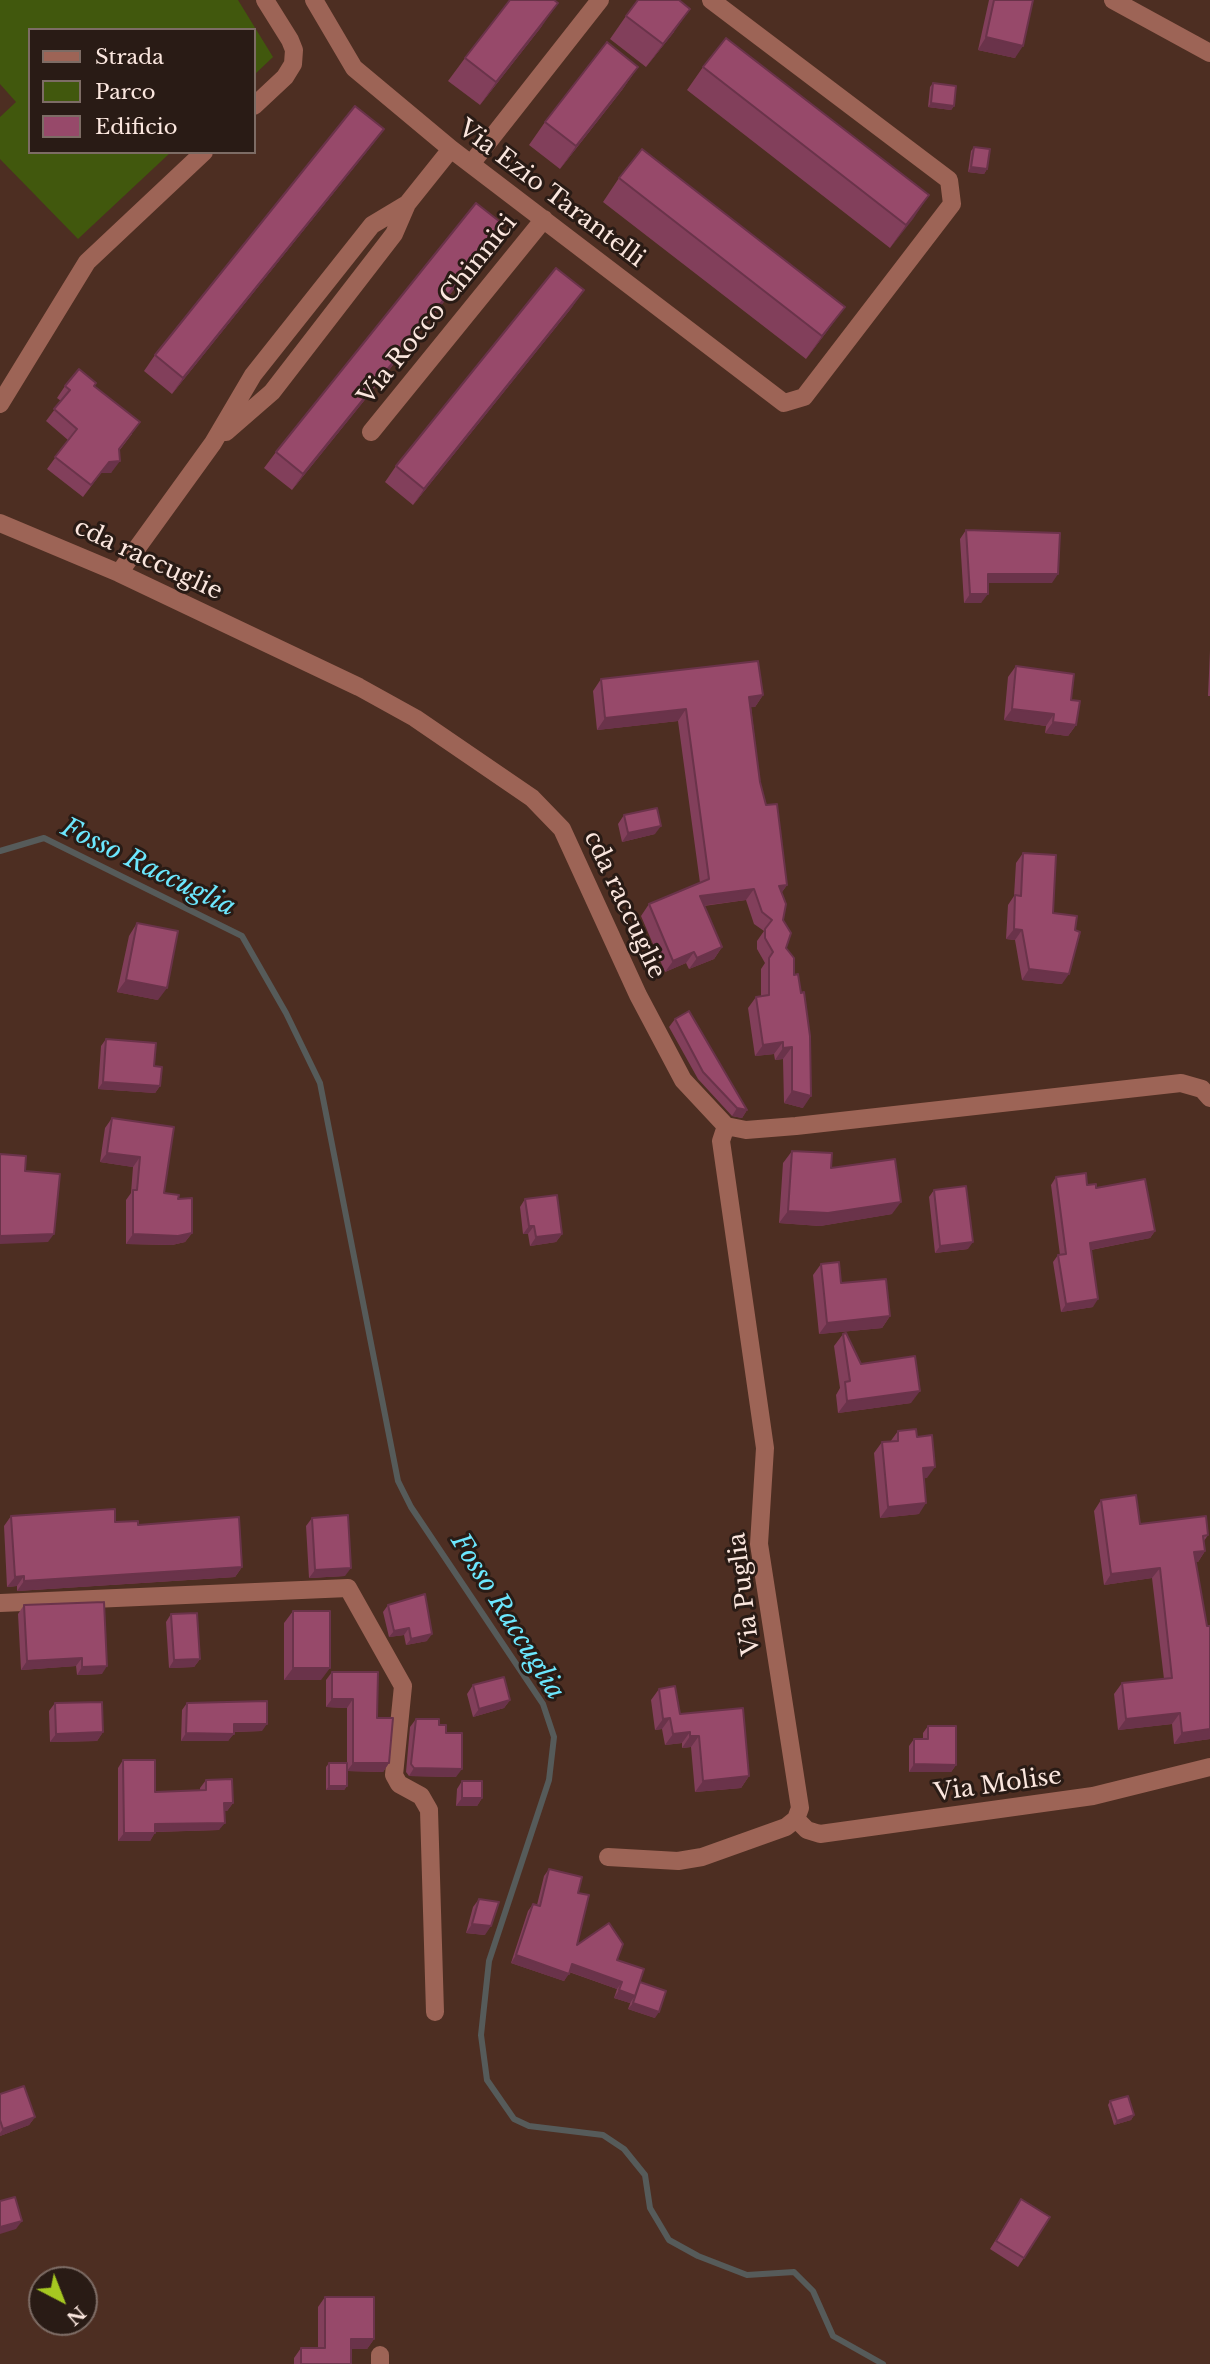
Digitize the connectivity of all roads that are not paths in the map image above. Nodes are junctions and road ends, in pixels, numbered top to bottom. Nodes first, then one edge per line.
1 (265, 0) edge
2 (314, 0) edge
3 (600, 0) edge
4 (711, 0) edge
5 (1113, 0) edge
6 (1210, 53) edge
7 (256, 104) edge
8 (451, 149) junction
9 (202, 154) edge
10 (471, 164) junction
11 (407, 204) junction
12 (544, 219) junction
13 (0, 404) edge
14 (371, 432) dead end
15 (213, 443) junction
16 (0, 523) edge
17 (119, 573) junction
18 (1210, 1098) edge
19 (726, 1126) junction
20 (0, 1603) edge
21 (1210, 1767) edge
22 (796, 1819) junction
23 (608, 1857) dead end
24 (435, 2012) dead end

1 - 7 street
2 - 8 street, Via Ezio Tarantelli
3 - 10 street
4 - 12 street, Via Ezio Tarantelli
5 - 6 street
8 - 10 street, Via Ezio Tarantelli
8 - 11 street
9 - 13 street
10 - 12 street, Via Ezio Tarantelli
11 - 15 street
11 - 15 street
12 - 14 street, Via Rocco Chinnici
15 - 17 street
16 - 17 street, cda raccuglie
17 - 19 street, cda raccuglie
18 - 19 street
19 - 22 street, Via Puglia
20 - 24 street
21 - 22 street, Via Molise
22 - 23 street

